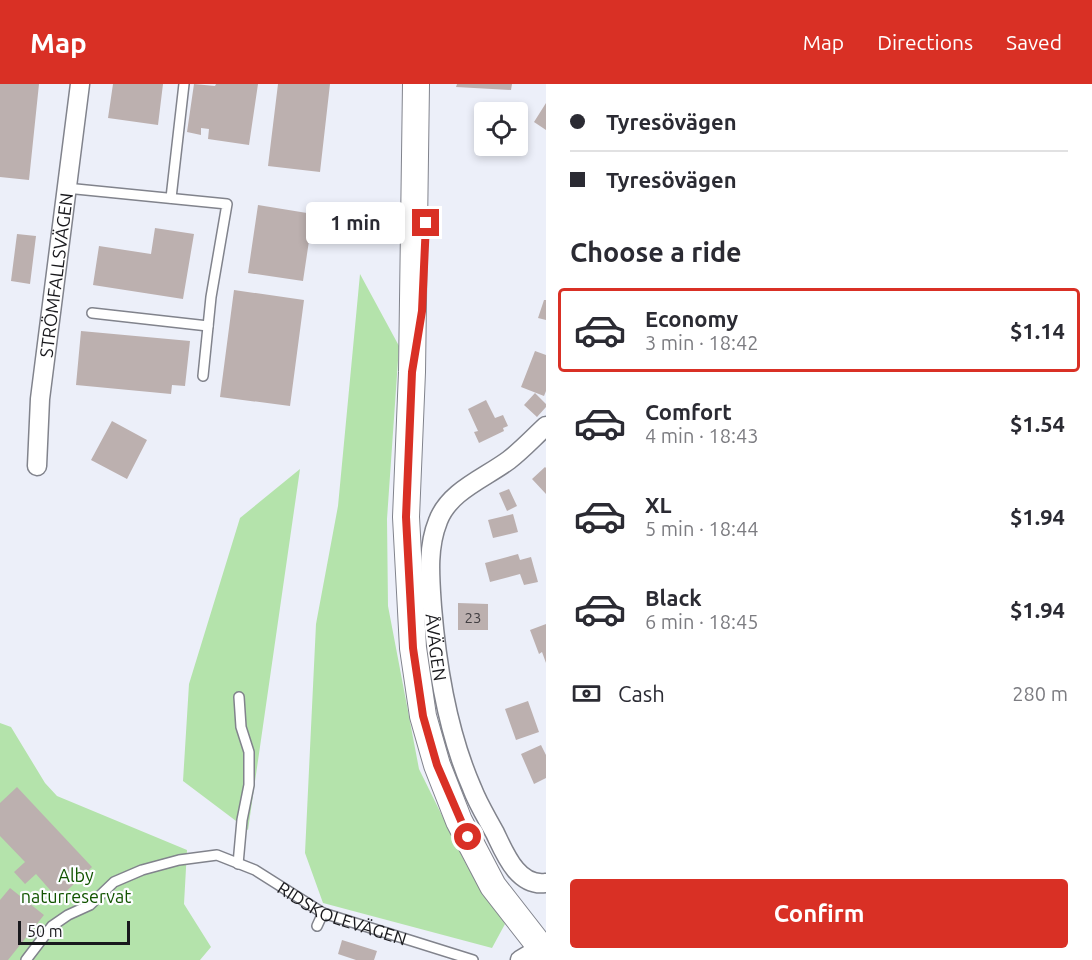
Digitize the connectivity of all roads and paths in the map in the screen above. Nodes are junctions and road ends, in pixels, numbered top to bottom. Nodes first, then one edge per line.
1 (80, 84) edge
2 (184, 84) edge
3 (416, 84) edge
4 (431, 84) edge
5 (66, 188) junction
6 (171, 198) junction
7 (92, 313) dead end
8 (208, 326) junction
9 (412, 372) junction
10 (203, 376) dead end
11 (546, 426) edge
12 (37, 466) dead end
13 (240, 697) dead end
14 (238, 864) junction
15 (546, 883) edge
16 (323, 913) junction
17 (317, 926) dead end
18 (535, 954) edge
19 (26, 960) edge
20 (473, 960) edge

1 - 5 street, STRÖMFALLSVÄGEN
2 - 6 lane
3 - 9 main road
4 - 9 main road
5 - 6 lane
5 - 12 street, STRÖMFALLSVÄGEN
6 - 8 lane
7 - 8 lane
8 - 10 lane
9 - 18 main road
11 - 15 street, ÅVÄGEN
13 - 14 lane
14 - 16 lane, RIDSKOLEVÄGEN
14 - 19 lane, RIDSKOLEVÄGEN
16 - 17 lane
16 - 20 lane, RIDSKOLEVÄGEN

